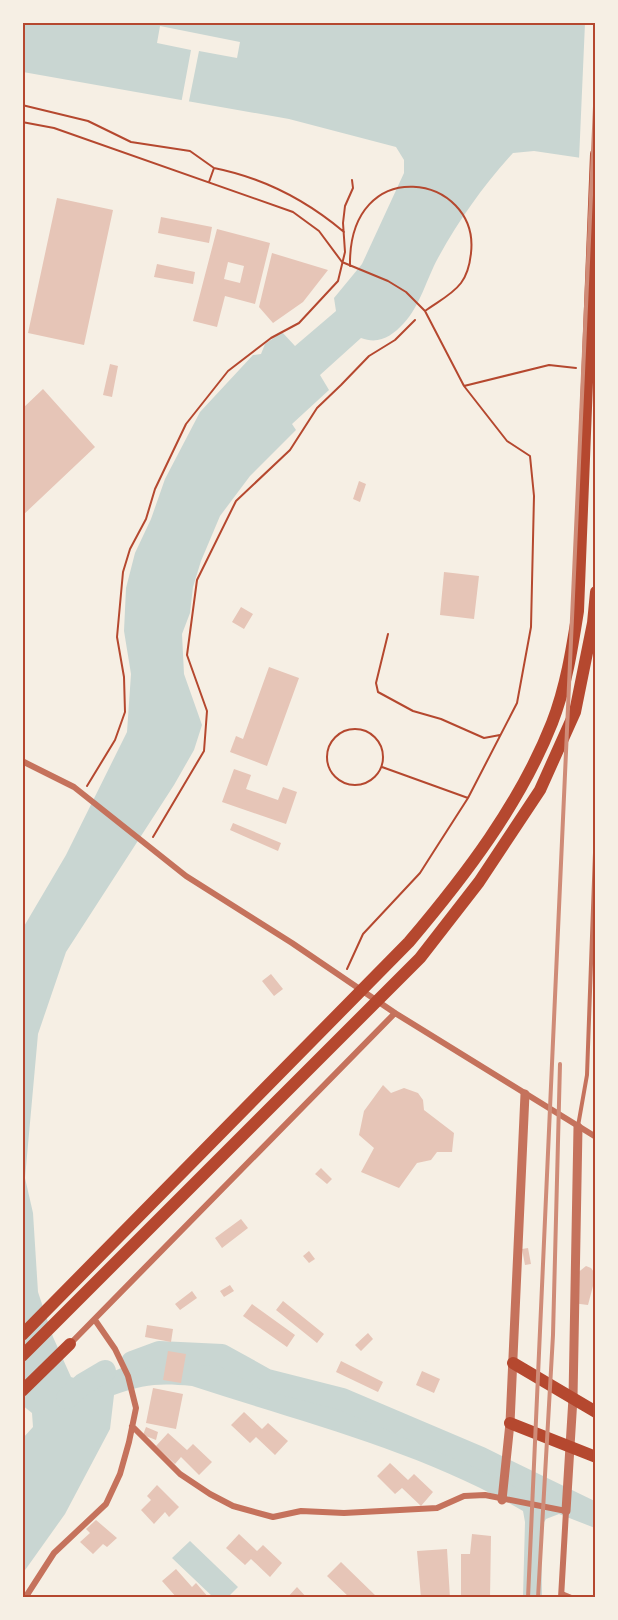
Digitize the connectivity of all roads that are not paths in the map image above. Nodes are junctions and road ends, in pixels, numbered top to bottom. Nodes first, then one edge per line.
1 (596, 154) edge
2 (596, 592) edge
3 (22, 761) edge
4 (596, 825) edge
5 (395, 1013) junction
6 (525, 1094) junction
7 (578, 1127) junction
8 (596, 1137) edge
9 (95, 1320) junction
10 (22, 1335) edge
11 (70, 1344) joint
12 (22, 1356) edge
13 (513, 1363) junction
14 (22, 1391) edge
15 (573, 1398) junction
16 (596, 1412) edge
17 (510, 1423) junction
18 (132, 1426) junction
19 (570, 1450) junction
20 (596, 1457) edge
21 (503, 1499) junction
22 (566, 1511) junction
23 (561, 1595) edge
24 (25, 1598) edge
25 (574, 1598) edge

1 - 10 main road
2 - 12 main road
3 - 5 street
4 - 7 lane
5 - 6 street
5 - 9 street
6 - 7 street
6 - 13 street
7 - 8 street
7 - 15 street
9 - 11 street
9 - 18 street
11 - 14 main road
13 - 15 main road
13 - 17 street
15 - 16 main road
15 - 19 street
17 - 19 main road
17 - 21 street
18 - 21 street
18 - 24 street
19 - 20 main road
19 - 22 street
21 - 22 street
22 - 23 street
23 - 25 lane

